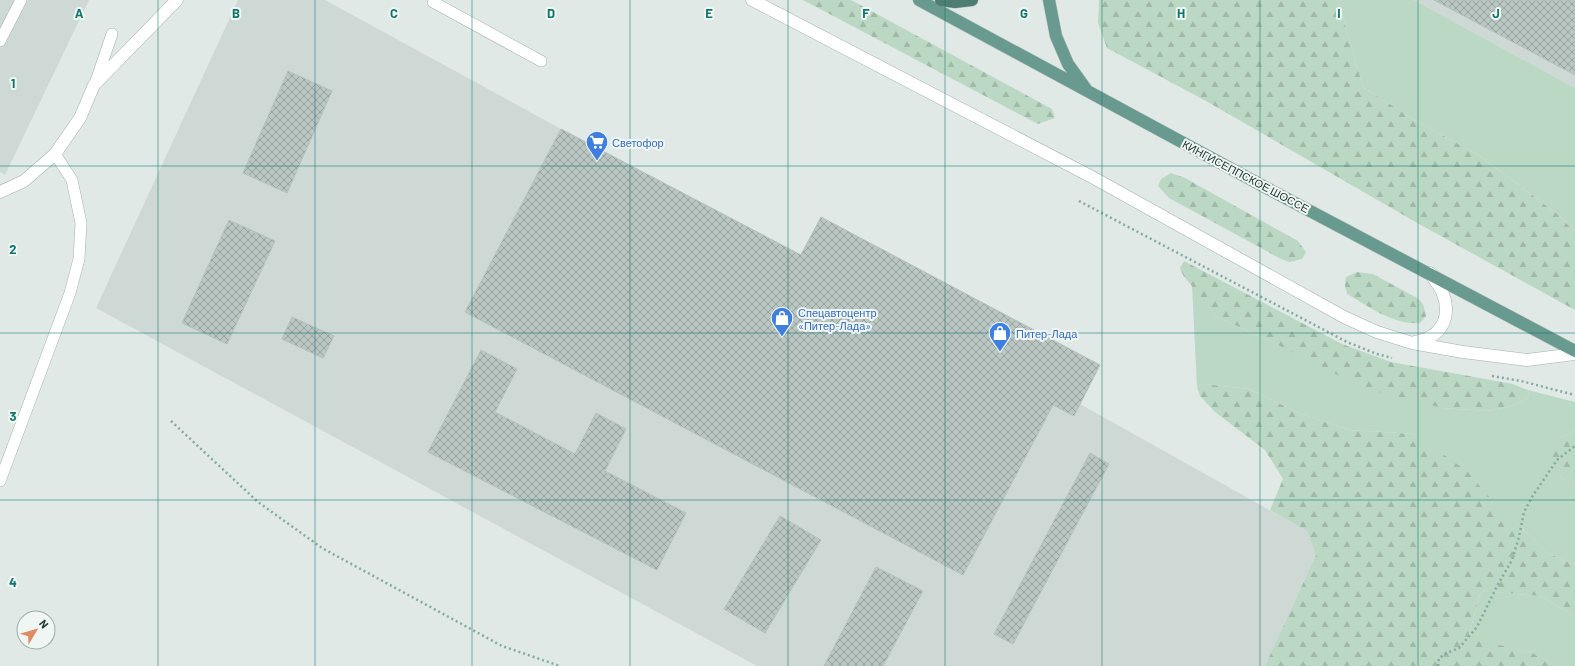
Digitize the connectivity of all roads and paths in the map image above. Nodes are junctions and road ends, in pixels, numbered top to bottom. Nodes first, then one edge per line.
1 (21, 0) edge
2 (177, 0) edge
3 (434, 0) edge
4 (752, 0) edge
5 (919, 0) edge
6 (941, 0) edge
7 (972, 0) edge
8 (1049, 0) edge
9 (112, 34) dead end
10 (0, 41) edge
11 (541, 61) dead end
12 (94, 85) junction
13 (1088, 92) junction
14 (55, 154) junction
15 (0, 192) edge
16 (1079, 201) dead end
17 (1165, 246) dead end
18 (1430, 273) junction
19 (1412, 343) junction
20 (1575, 351) edge
21 (1575, 354) edge
22 (171, 421) dead end
23 (1575, 446) edge
24 (0, 481) edge
25 (560, 666) edge
26 (1438, 666) edge

1 - 10 lane
2 - 12 street
3 - 11 lane
4 - 19 street
5 - 13 main road, КИНГИСЕППСКОЕ ШОССЕ
6 - 7 highway
8 - 13 main road
9 - 12 lane
12 - 14 street
13 - 18 main road, КИНГИСЕППСКОЕ ШОССЕ
14 - 15 street
14 - 24 lane
16 - 17 path
18 - 19 street
18 - 20 main road, КИНГИСЕППСКОЕ ШОССЕ
19 - 21 street
22 - 25 path
23 - 26 path

